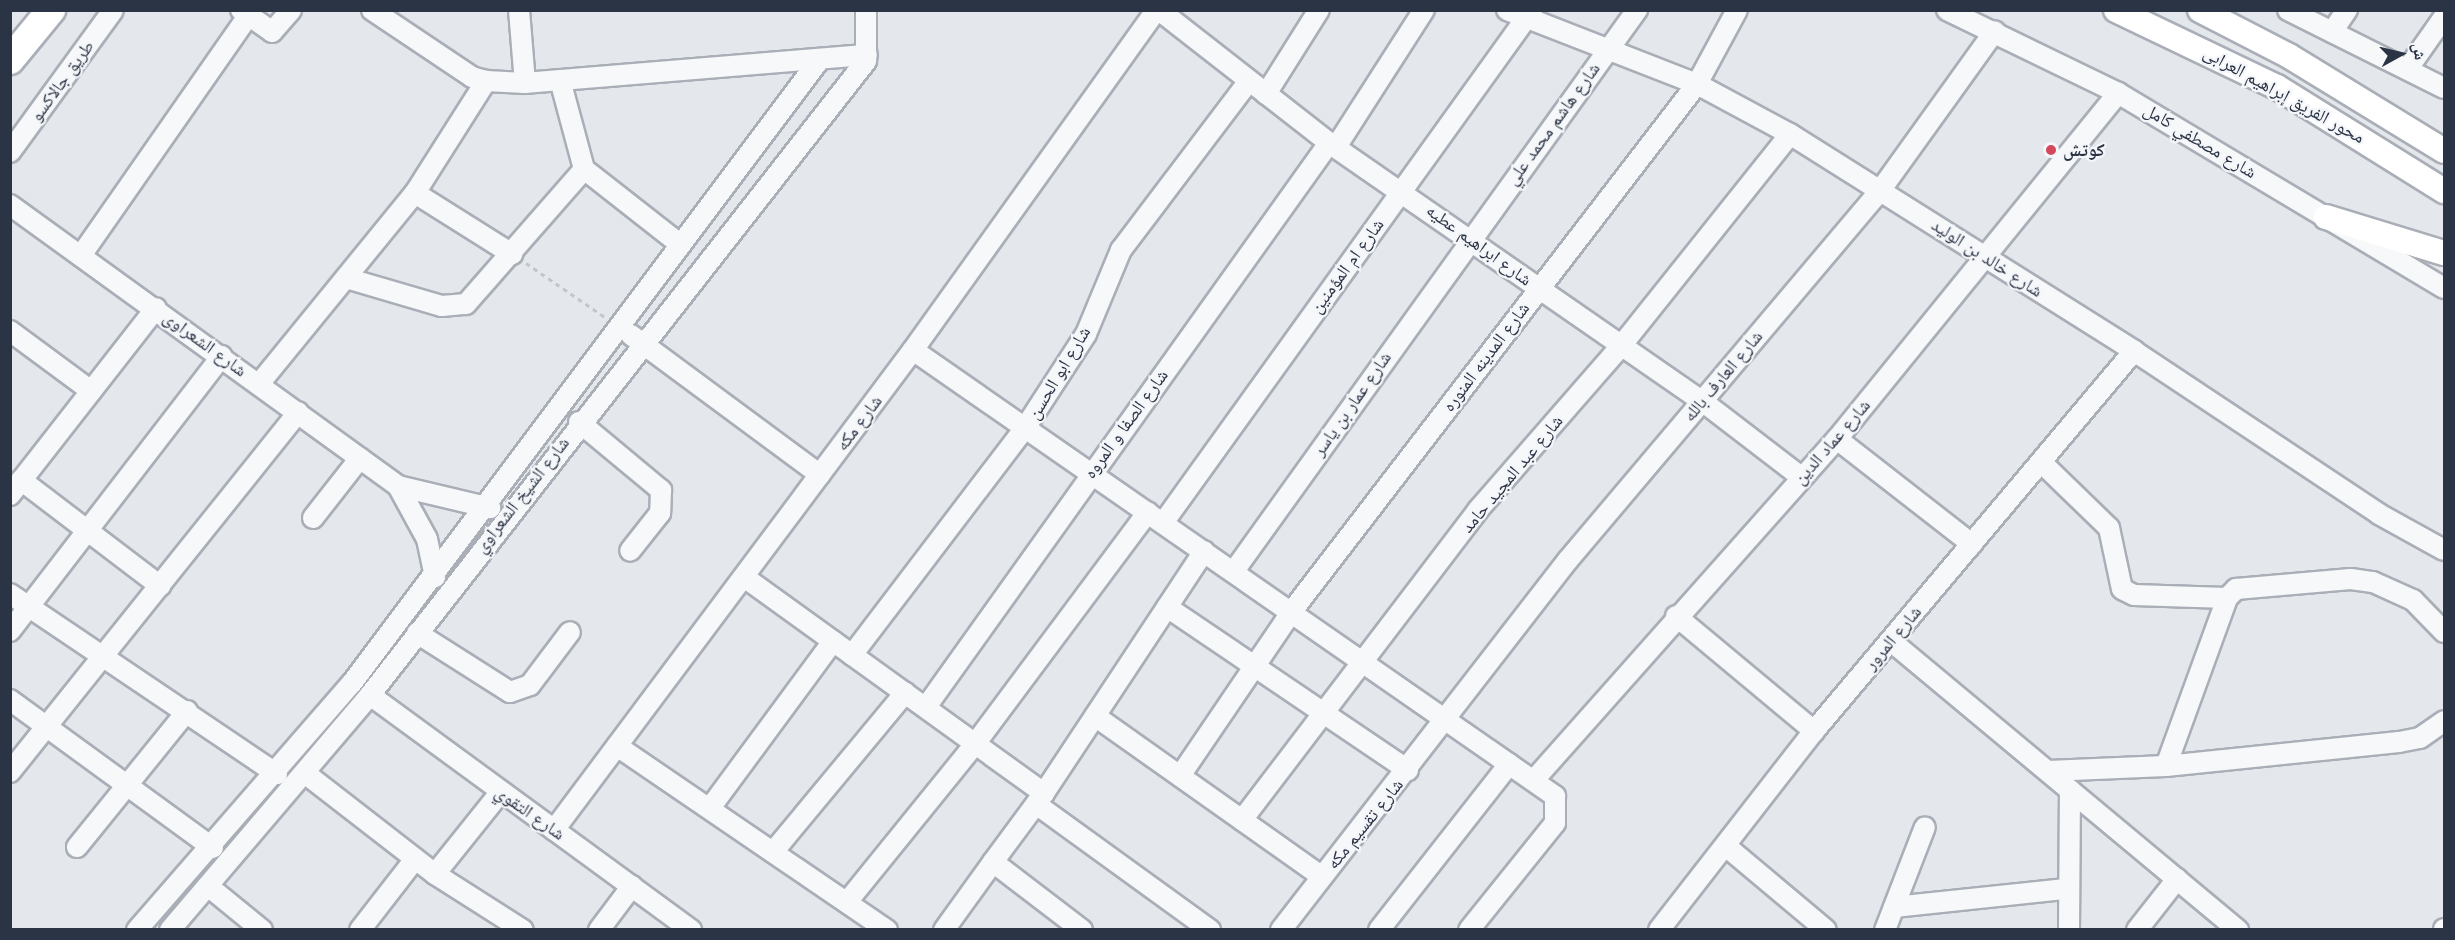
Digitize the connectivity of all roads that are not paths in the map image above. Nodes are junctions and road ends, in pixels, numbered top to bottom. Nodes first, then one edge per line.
1 (51, 10) edge
2 (113, 10) edge
3 (291, 10) edge
4 (372, 10) edge
5 (519, 10) edge
6 (866, 10) edge
7 (1157, 10) edge
8 (1319, 10) edge
9 (1424, 10) edge
10 (1507, 10) edge
11 (1636, 10) edge
12 (1737, 10) edge
13 (1947, 10) edge
14 (2116, 10) edge
15 (2200, 10) edge
16 (2288, 10) edge
17 (2347, 10) edge
18 (245, 13) edge
19 (1530, 14) edge
20 (2445, 17) edge
21 (1995, 31) junction
22 (2332, 32) junction
23 (1608, 51) junction
24 (867, 55) junction
25 (820, 59) junction
26 (10, 60) edge
27 (2409, 67) junction
28 (560, 80) junction
29 (486, 81) junction
30 (1249, 81) junction
31 (525, 83) junction
32 (1697, 84) junction
33 (2445, 88) edge
34 (2118, 93) junction
35 (1266, 94) junction
36 (1790, 134) junction
37 (1333, 145) junction
38 (2445, 151) edge
39 (10, 152) edge
40 (584, 169) junction
41 (1882, 188) junction
42 (1401, 190) junction
43 (2445, 190) edge
44 (415, 193) junction
45 (10, 205) edge
46 (2326, 217) junction
47 (1470, 238) junction
48 (681, 245) junction
49 (82, 254) junction
50 (512, 254) junction
51 (2445, 254) edge
52 (1985, 259) junction
53 (346, 278) junction
54 (2445, 288) edge
55 (1539, 289) junction
56 (156, 308) junction
57 (619, 326) junction
58 (13, 339) edge
59 (641, 342) junction
60 (1622, 346) junction
61 (913, 350) junction
62 (2134, 351) junction
63 (222, 356) junction
64 (259, 384) junction
65 (91, 392) junction
66 (1702, 401) junction
67 (298, 412) junction
68 (579, 422) junction
69 (1025, 428) junction
70 (1837, 439) junction
71 (360, 458) junction
72 (2041, 462) junction
73 (1090, 472) junction
74 (820, 475) junction
75 (1801, 477) junction
76 (398, 486) junction
77 (16, 487) edge
78 (479, 507) junction
79 (511, 510) junction
80 (313, 518) dead end
81 (1156, 518) junction
82 (89, 530) junction
83 (1972, 544) junction
84 (2445, 550) edge
85 (630, 551) dead end
86 (1204, 551) junction
87 (435, 569) junction
88 (1234, 571) junction
89 (744, 577) junction
90 (160, 585) junction
91 (10, 594) edge
92 (2227, 598) junction
93 (437, 606) junction
94 (30, 607) junction
95 (1167, 607) junction
96 (1292, 611) junction
97 (1676, 616) junction
98 (10, 631) edge
99 (570, 632) dead end
100 (2445, 632) edge
101 (417, 633) junction
102 (1891, 640) junction
103 (833, 641) junction
104 (852, 655) junction
105 (105, 656) junction
106 (1365, 661) junction
107 (1255, 665) junction
108 (905, 693) junction
109 (370, 695) junction
110 (10, 700) edge
111 (926, 707) junction
112 (187, 711) junction
113 (1095, 716) junction
114 (1323, 716) junction
115 (1448, 719) junction
116 (2445, 721) edge
117 (47, 727) junction
118 (1814, 730) junction
119 (975, 744) junction
120 (617, 747) junction
121 (1509, 764) junction
122 (2166, 766) junction
123 (1408, 770) junction
124 (2048, 771) junction
125 (10, 772) edge
126 (277, 774) junction
127 (306, 774) junction
128 (1179, 776) junction
129 (1534, 780) junction
130 (127, 786) junction
131 (2070, 789) junction
132 (500, 793) junction
133 (1040, 798) junction
134 (710, 808) junction
135 (1242, 820) junction
136 (1925, 827) dead end
137 (554, 830) junction
138 (77, 847) dead end
139 (1727, 847) junction
140 (213, 848) junction
141 (772, 852) junction
142 (415, 859) junction
143 (993, 862) junction
144 (435, 874) junction
145 (1323, 877) junction
146 (2177, 879) junction
147 (208, 886) junction
148 (632, 886) junction
149 (2066, 889) junction
150 (847, 902) junction
151 (1894, 907) junction
152 (1189, 923) edge
153 (137, 930) edge
154 (170, 930) edge
155 (262, 930) edge
156 (360, 930) edge
157 (523, 930) edge
158 (599, 930) edge
159 (691, 930) edge
160 (886, 930) edge
161 (944, 930) edge
162 (1082, 930) edge
163 (1210, 930) edge
164 (1281, 930) edge
165 (1379, 930) edge
166 (1469, 930) edge
167 (1659, 930) edge
168 (1826, 930) edge
169 (1885, 930) edge
170 (2069, 930) edge
171 (2137, 930) edge
172 (2238, 930) edge

1 - 26 highway
2 - 39 street, طريق جالاكسو
3 - 18 street
4 - 29 street
5 - 31 street
6 - 24 street
7 - 30 street, شارع ابراهيم عطيه
7 - 61 street, شارع مكه
8 - 35 street
9 - 37 street, شارع الصفا و المروه
10 - 19 street, شارع خالد بن الوليد
11 - 23 street, شارع هاشم محمد علي
12 - 32 street, شارع المدينه المنوره
13 - 21 street, شارع مصطفي كامل
14 - 43 main road, محور الفريق إبراهيم العرابى
15 - 38 main road, محور الفريق إبراهيم العرابى
16 - 22 street
17 - 22 street
18 - 49 street
19 - 23 street, شارع خالد بن الوليد
19 - 42 street, شارع ام المؤمنين
20 - 27 street
21 - 34 street, شارع مصطفي كامل
21 - 41 street, شارع العارف بالله
22 - 27 street
23 - 32 street, شارع خالد بن الوليد
23 - 47 street, شارع هاشم محمد علي
24 - 25 street
24 - 59 street, شارع الشيخ الشعراوي
25 - 28 street
25 - 48 street, شارع الشيخ الشعراوي
27 - 33 street
28 - 31 street
28 - 40 street
29 - 31 street
29 - 44 street
30 - 35 street, شارع ابراهيم عطيه
30 - 69 street, شارع ابو الحسن
32 - 36 street, شارع خالد بن الوليد
32 - 55 street, شارع المدينه المنوره
34 - 46 street, شارع مصطفي كامل
34 - 52 street, شارع عماد الدين
35 - 37 street, شارع ابراهيم عطيه
36 - 41 street, شارع خالد بن الوليد
36 - 60 street, شارع عبد المجيد حامد
37 - 42 street, شارع ابراهيم عطيه
37 - 73 street, شارع الصفا و المروه
40 - 48 street
40 - 50 street
41 - 52 street, شارع خالد بن الوليد
41 - 66 street, شارع العارف بالله
42 - 47 street, شارع ابراهيم عطيه
42 - 81 street, شارع ام المؤمنين
44 - 50 street
44 - 53 street
45 - 49 street, شارع الشعراوى
46 - 51 main road
46 - 54 street, شارع مصطفي كامل
47 - 55 street, شارع ابراهيم عطيه
47 - 88 street, شارع عمار بن ياسر
48 - 57 street, شارع الشيخ الشعراوي
49 - 56 street, شارع الشعراوى
50 - 53 street
52 - 62 street, شارع خالد بن الوليد
52 - 70 street, شارع عماد الدين
53 - 64 street
55 - 60 street, شارع ابراهيم عطيه
55 - 96 street, شارع المدينه المنوره
56 - 63 street, شارع الشعراوى
56 - 65 street
57 - 59 street
57 - 78 street, شارع الشيخ الشعراوي
58 - 65 street
59 - 68 street, شارع الشيخ الشعراوي
59 - 74 street
60 - 66 street, شارع ابراهيم عطيه
60 - 106 street, شارع عبد المجيد حامد
61 - 69 street
61 - 74 street, شارع مكه
62 - 72 street, شارع المرور
62 - 84 street, شارع خالد بن الوليد
63 - 64 street, شارع الشعراوى
63 - 82 street
64 - 67 street, شارع الشعراوى
65 - 77 street
66 - 75 street, شارع ابراهيم عطيه
66 - 115 street, شارع العارف بالله
67 - 71 street, شارع الشعراوى
67 - 90 street
68 - 79 street, شارع الشيخ الشعراوي
68 - 85 street
69 - 73 street
69 - 104 street, شارع ابو الحسن
70 - 75 street, شارع عماد الدين
70 - 83 street
71 - 76 street, شارع الشعراوى
71 - 80 street
72 - 83 street, شارع المرور
72 - 92 street
73 - 81 street
73 - 111 street, شارع الصفا و المروه
74 - 89 street, شارع مكه
75 - 97 street, شارع عماد الدين
76 - 78 street, شارع الشعراوى
76 - 87 street, شارع الشعراوى
77 - 82 street
78 - 79 street, شارع الشعراوى
78 - 87 street, شارع الشيخ الشعراوي
79 - 93 street, شارع الشيخ الشعراوي
81 - 86 street
81 - 119 street, شارع ام المؤمنين
82 - 90 street
82 - 94 street
83 - 102 street, شارع المرور
86 - 88 street
86 - 95 street
87 - 93 street, شارع الشعراوى
87 - 126 street, شارع الشيخ الشعراوي
88 - 96 street
89 - 103 street
89 - 120 street, شارع مكه
90 - 105 street
91 - 94 street
92 - 100 street
92 - 122 street
93 - 101 street, شارع الشيخ الشعراوي
94 - 98 street
94 - 105 street
95 - 107 street
95 - 113 street
96 - 106 street
96 - 107 street, شارع المدينه المنوره
97 - 118 street
97 - 129 street, شارع عماد الدين
99 - 101 street
101 - 109 street, شارع الشيخ الشعراوي
102 - 118 street, شارع المرور
102 - 124 street
103 - 104 street
103 - 134 street
104 - 108 street
105 - 112 street
105 - 117 street
106 - 114 street, شارع عبد المجيد حامد
106 - 115 street
107 - 114 street
107 - 128 street, شارع المدينه المنوره
108 - 111 street
108 - 141 street
109 - 127 street, شارع الشيخ الشعراوي
109 - 132 street, شارع التقوي
110 - 117 street
111 - 119 street
112 - 126 street
112 - 130 street
113 - 128 street
113 - 133 street
114 - 123 street
114 - 135 street, شارع عبد المجيد حامد
115 - 121 street
115 - 123 street, شارع تقسيم مكه
116 - 122 street
117 - 125 street
117 - 130 street
118 - 139 street, شارع المرور
119 - 133 street
119 - 150 street, شارع ام المؤمنين
120 - 134 street
120 - 137 street, شارع مكه
121 - 129 street
121 - 165 street
122 - 124 street
123 - 145 street, شارع تقسيم مكه
124 - 131 street
126 - 140 street, شارع الشيخ الشعراوي
127 - 142 street
127 - 147 street, شارع الشيخ الشعراوي
128 - 135 street
129 - 166 street
130 - 138 street
130 - 140 street
131 - 146 street
131 - 149 street
132 - 137 street, شارع التقوي
132 - 144 street
133 - 143 street
133 - 152 street
134 - 141 street
135 - 145 street
136 - 151 street
137 - 148 street, شارع التقوي
139 - 167 street, شارع المرور
139 - 168 street
140 - 153 street, شارع الشيخ الشعراوي
141 - 150 street
142 - 144 street
142 - 156 street
143 - 161 street
143 - 162 street
144 - 157 street
145 - 164 street, شارع تقسيم مكه
146 - 171 street
146 - 172 street
147 - 154 street, شارع الشيخ الشعراوي
147 - 155 street
148 - 158 street
148 - 159 street, شارع التقوي
149 - 151 street
149 - 170 street
150 - 160 street
151 - 169 street
152 - 163 street

